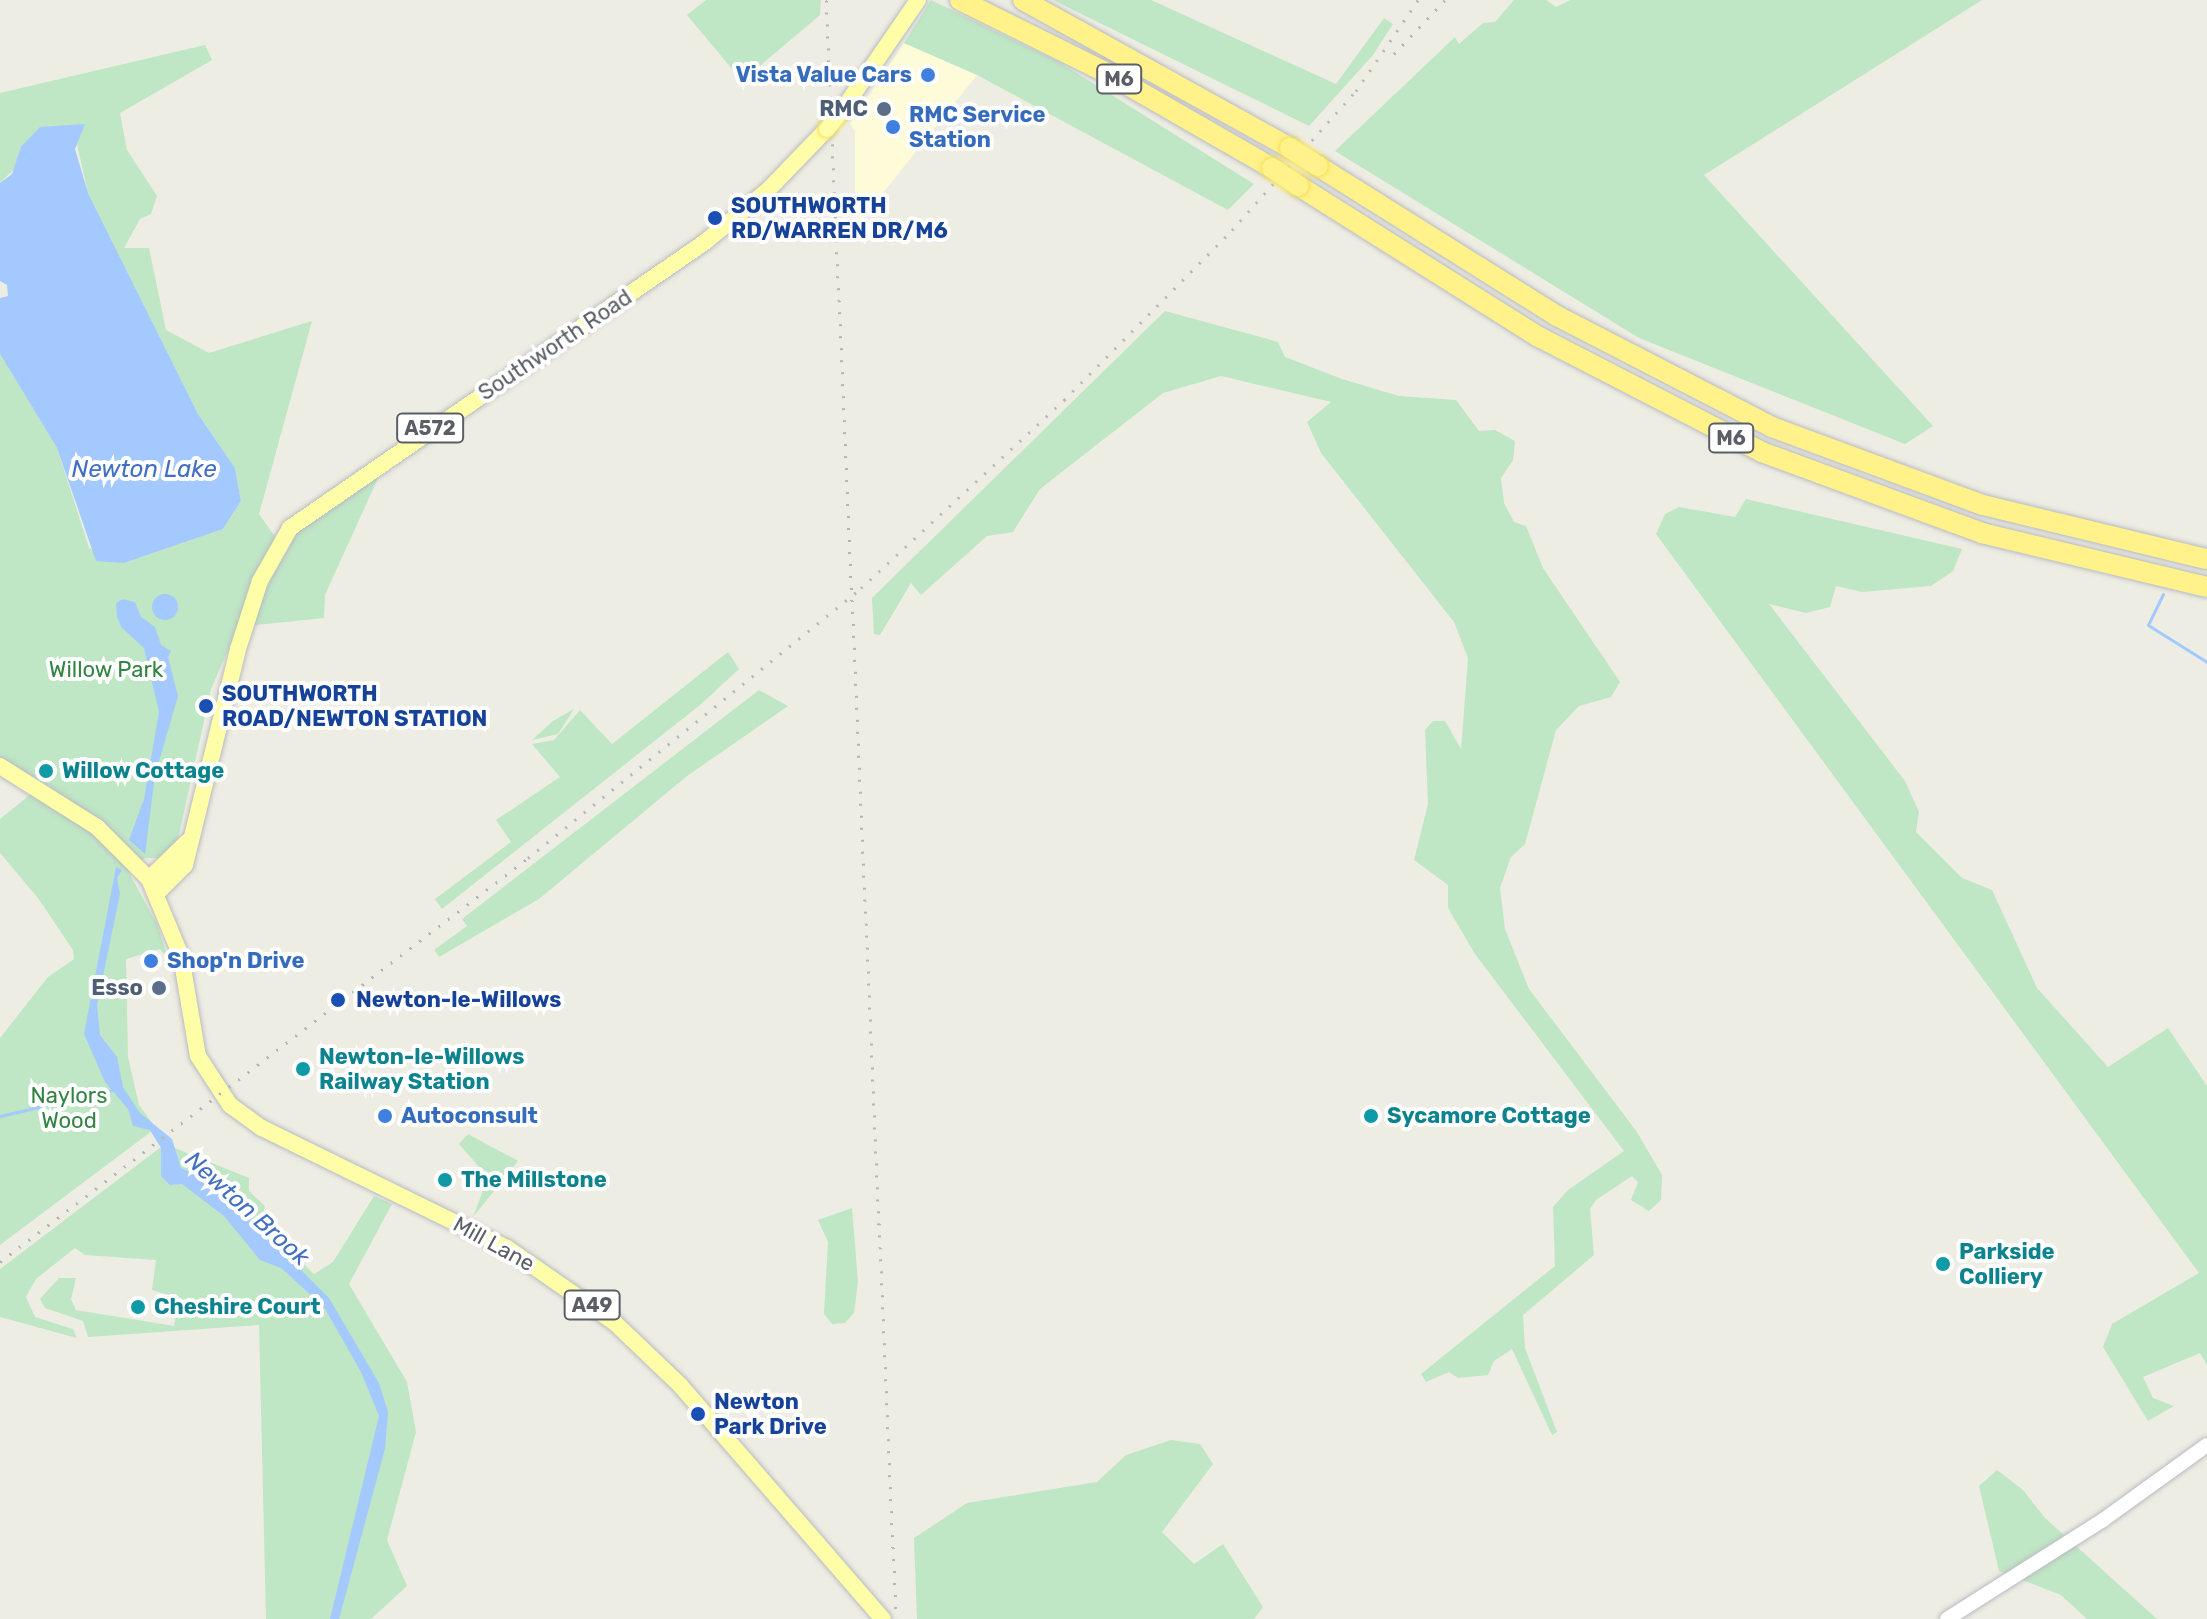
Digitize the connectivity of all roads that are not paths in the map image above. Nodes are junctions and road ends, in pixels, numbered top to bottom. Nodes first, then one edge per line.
1 (918, 0) edge
2 (960, 0) edge
3 (1023, 0) edge
4 (2207, 559) edge
5 (2207, 587) edge
6 (0, 766) edge
7 (154, 886) junction
8 (2207, 1445) edge
9 (883, 1619) edge
10 (1947, 1619) edge

1 - 7 main road, Southworth Road / A572, bridge
2 - 5 highway, M6, bridge
3 - 4 highway, M6, bridge
6 - 7 main road, A49
7 - 9 main road, Mill Lane / A49
8 - 10 main road

